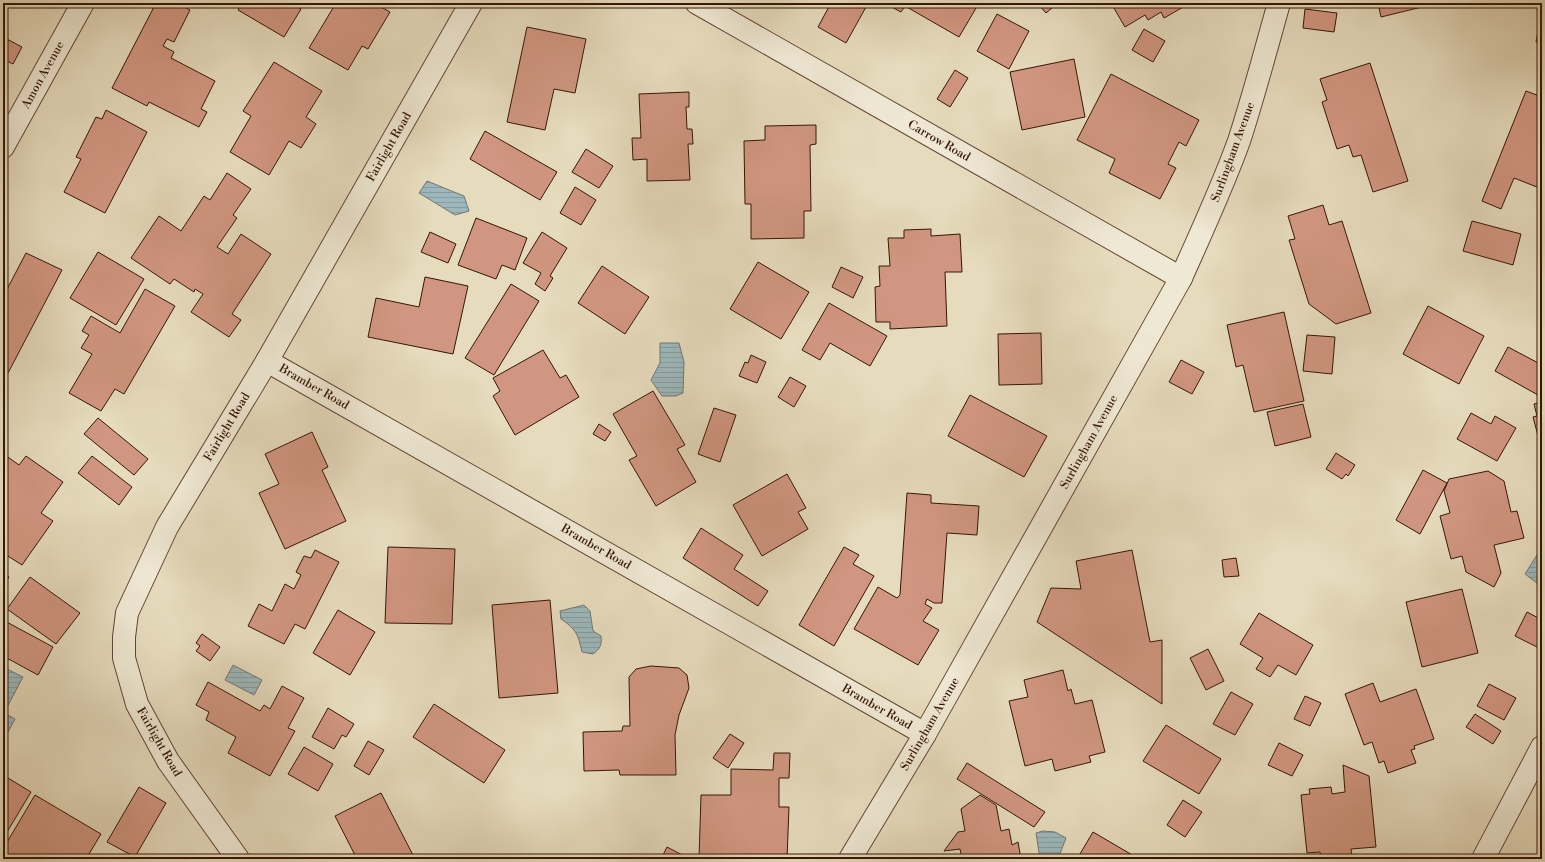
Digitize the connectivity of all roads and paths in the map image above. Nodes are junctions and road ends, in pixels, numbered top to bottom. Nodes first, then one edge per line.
1 (83, 3) edge
2 (471, 3) edge
3 (697, 3) edge
4 (1279, 3) edge
5 (3, 148) edge
6 (1181, 278) junction
7 (267, 361) junction
8 (925, 734) junction
9 (1542, 747) edge
10 (238, 859) edge
11 (850, 859) edge
12 (1483, 859) edge

1 - 5 street, Amon Avenue
2 - 7 street, Fairlight Road
3 - 6 street, Carrow Road
4 - 6 street, Surlingham Avenue
6 - 8 street, Surlingham Avenue
7 - 8 street, Bramber Road
7 - 10 street, Fairlight Road
8 - 11 street, Surlingham Avenue
9 - 12 street

